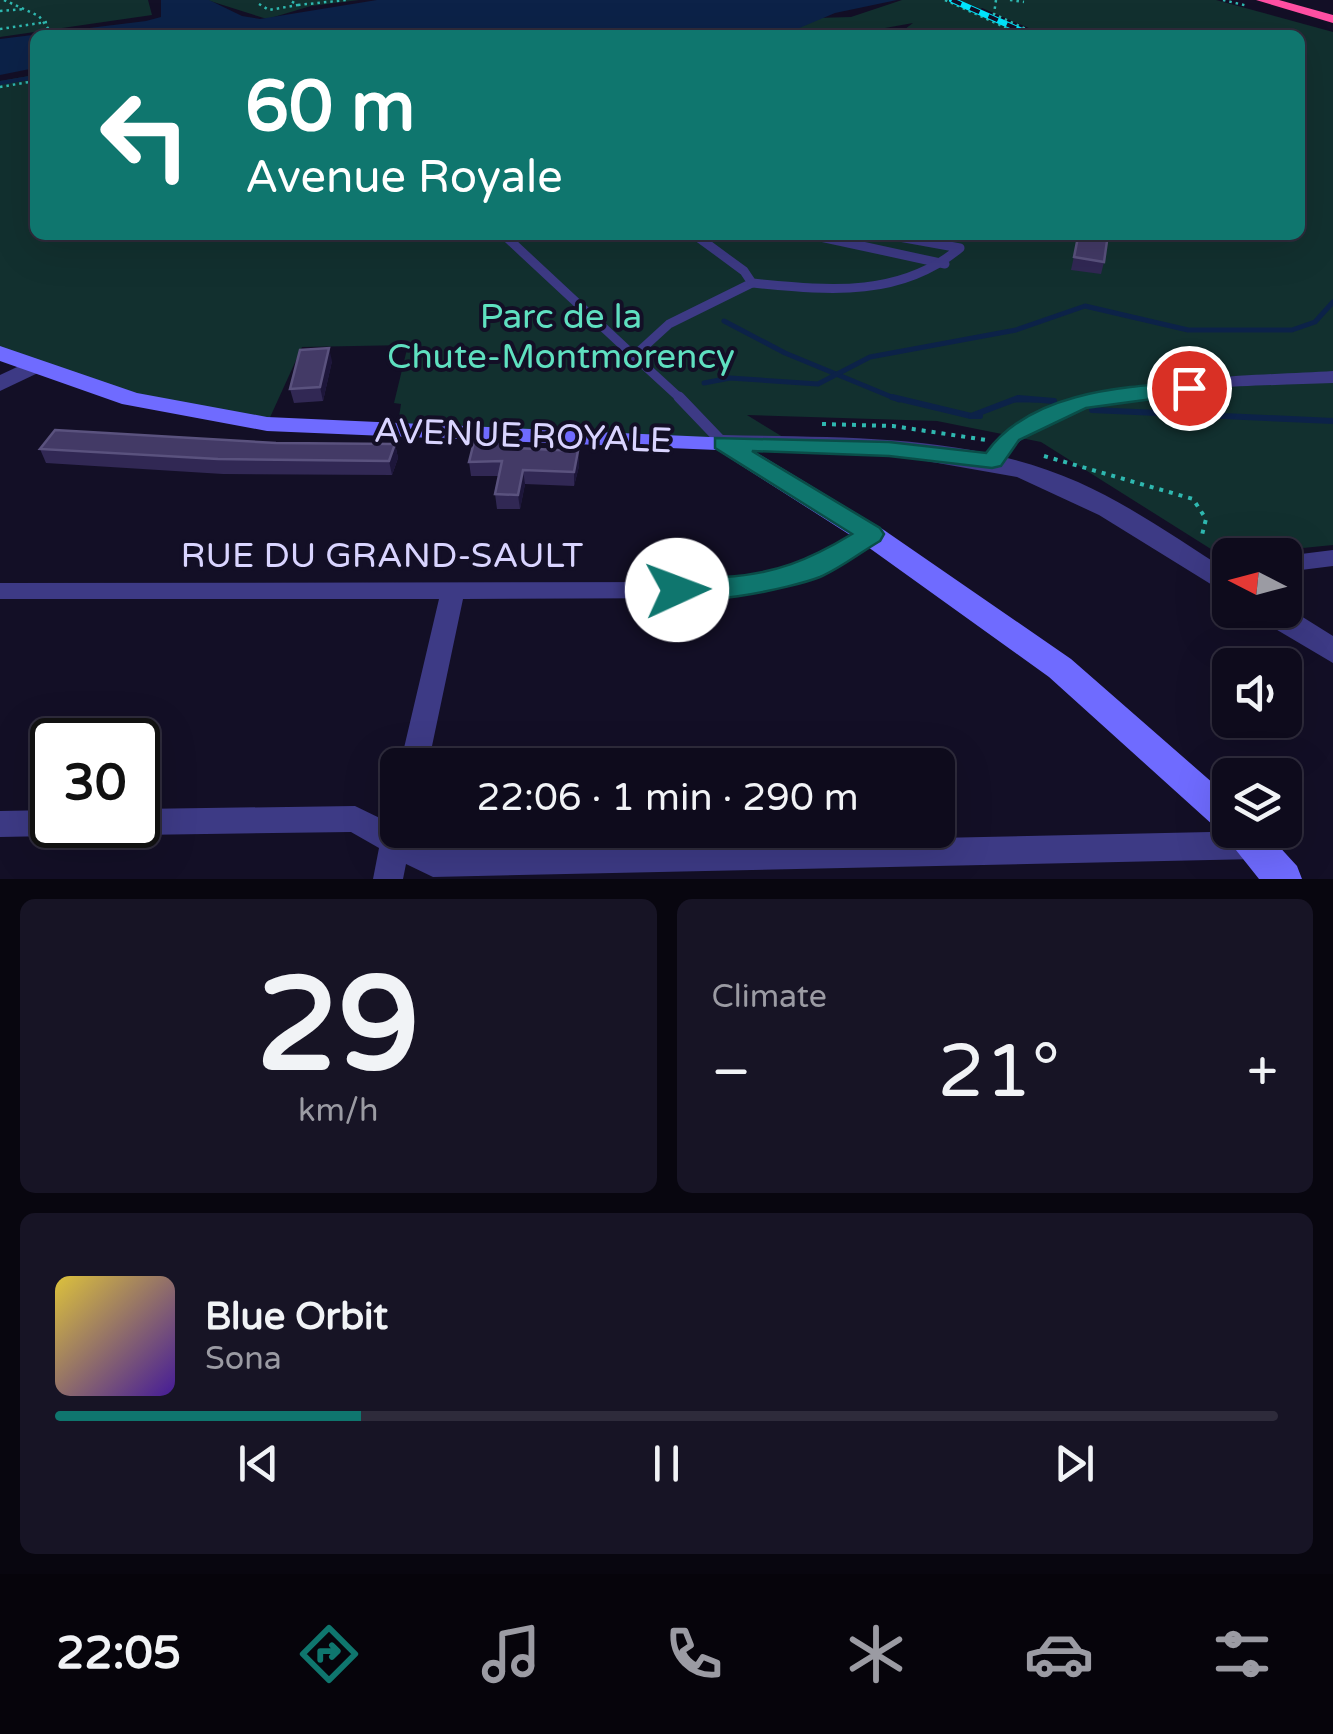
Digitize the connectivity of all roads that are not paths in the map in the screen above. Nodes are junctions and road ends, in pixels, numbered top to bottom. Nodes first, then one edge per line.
1 (1263, 0) edge
2 (1298, 0) edge
3 (1333, 6) edge
4 (1333, 19) edge
5 (509, 240) edge
6 (702, 240) edge
7 (835, 240) edge
8 (916, 240) edge
9 (945, 264) junction
10 (752, 283) junction
11 (0, 353) edge
12 (634, 356) junction
13 (32, 368) junction
14 (1333, 377) edge
15 (0, 384) edge
16 (723, 443) junction
17 (992, 460) junction
18 (871, 534) junction
19 (1333, 558) edge
20 (1302, 562) edge
21 (1212, 571) edge
22 (454, 590) junction
23 (0, 591) edge
24 (1297, 628) edge
25 (1333, 650) edge
26 (418, 748) edge
27 (1212, 805) edge
28 (160, 822) edge
29 (30, 823) edge
30 (0, 824) edge
31 (380, 829) edge
32 (1212, 833) edge
33 (955, 843) edge
34 (394, 848) edge
35 (413, 848) edge
36 (810, 848) edge
37 (1256, 848) edge
38 (388, 879) edge
39 (1283, 879) edge

1 - 4 highway
2 - 3 highway
5 - 12 lane
6 - 10 lane
7 - 9 lane
8 - 9 lane
9 - 10 lane
10 - 12 lane
11 - 13 main road, AVENUE ROYALE
12 - 16 lane
13 - 15 street
13 - 16 main road, AVENUE ROYALE
14 - 17 street
16 - 17 street
16 - 18 main road, AVENUE ROYALE
17 - 21 street
18 - 22 street, RUE DU GRAND-SAULT
18 - 27 main road, AVENUE ROYALE
19 - 20 street
22 - 23 street, RUE DU GRAND-SAULT
22 - 26 street
24 - 25 street
28 - 31 street
29 - 30 street
32 - 33 street
34 - 38 street
35 - 36 street
37 - 39 main road, AVENUE ROYALE

